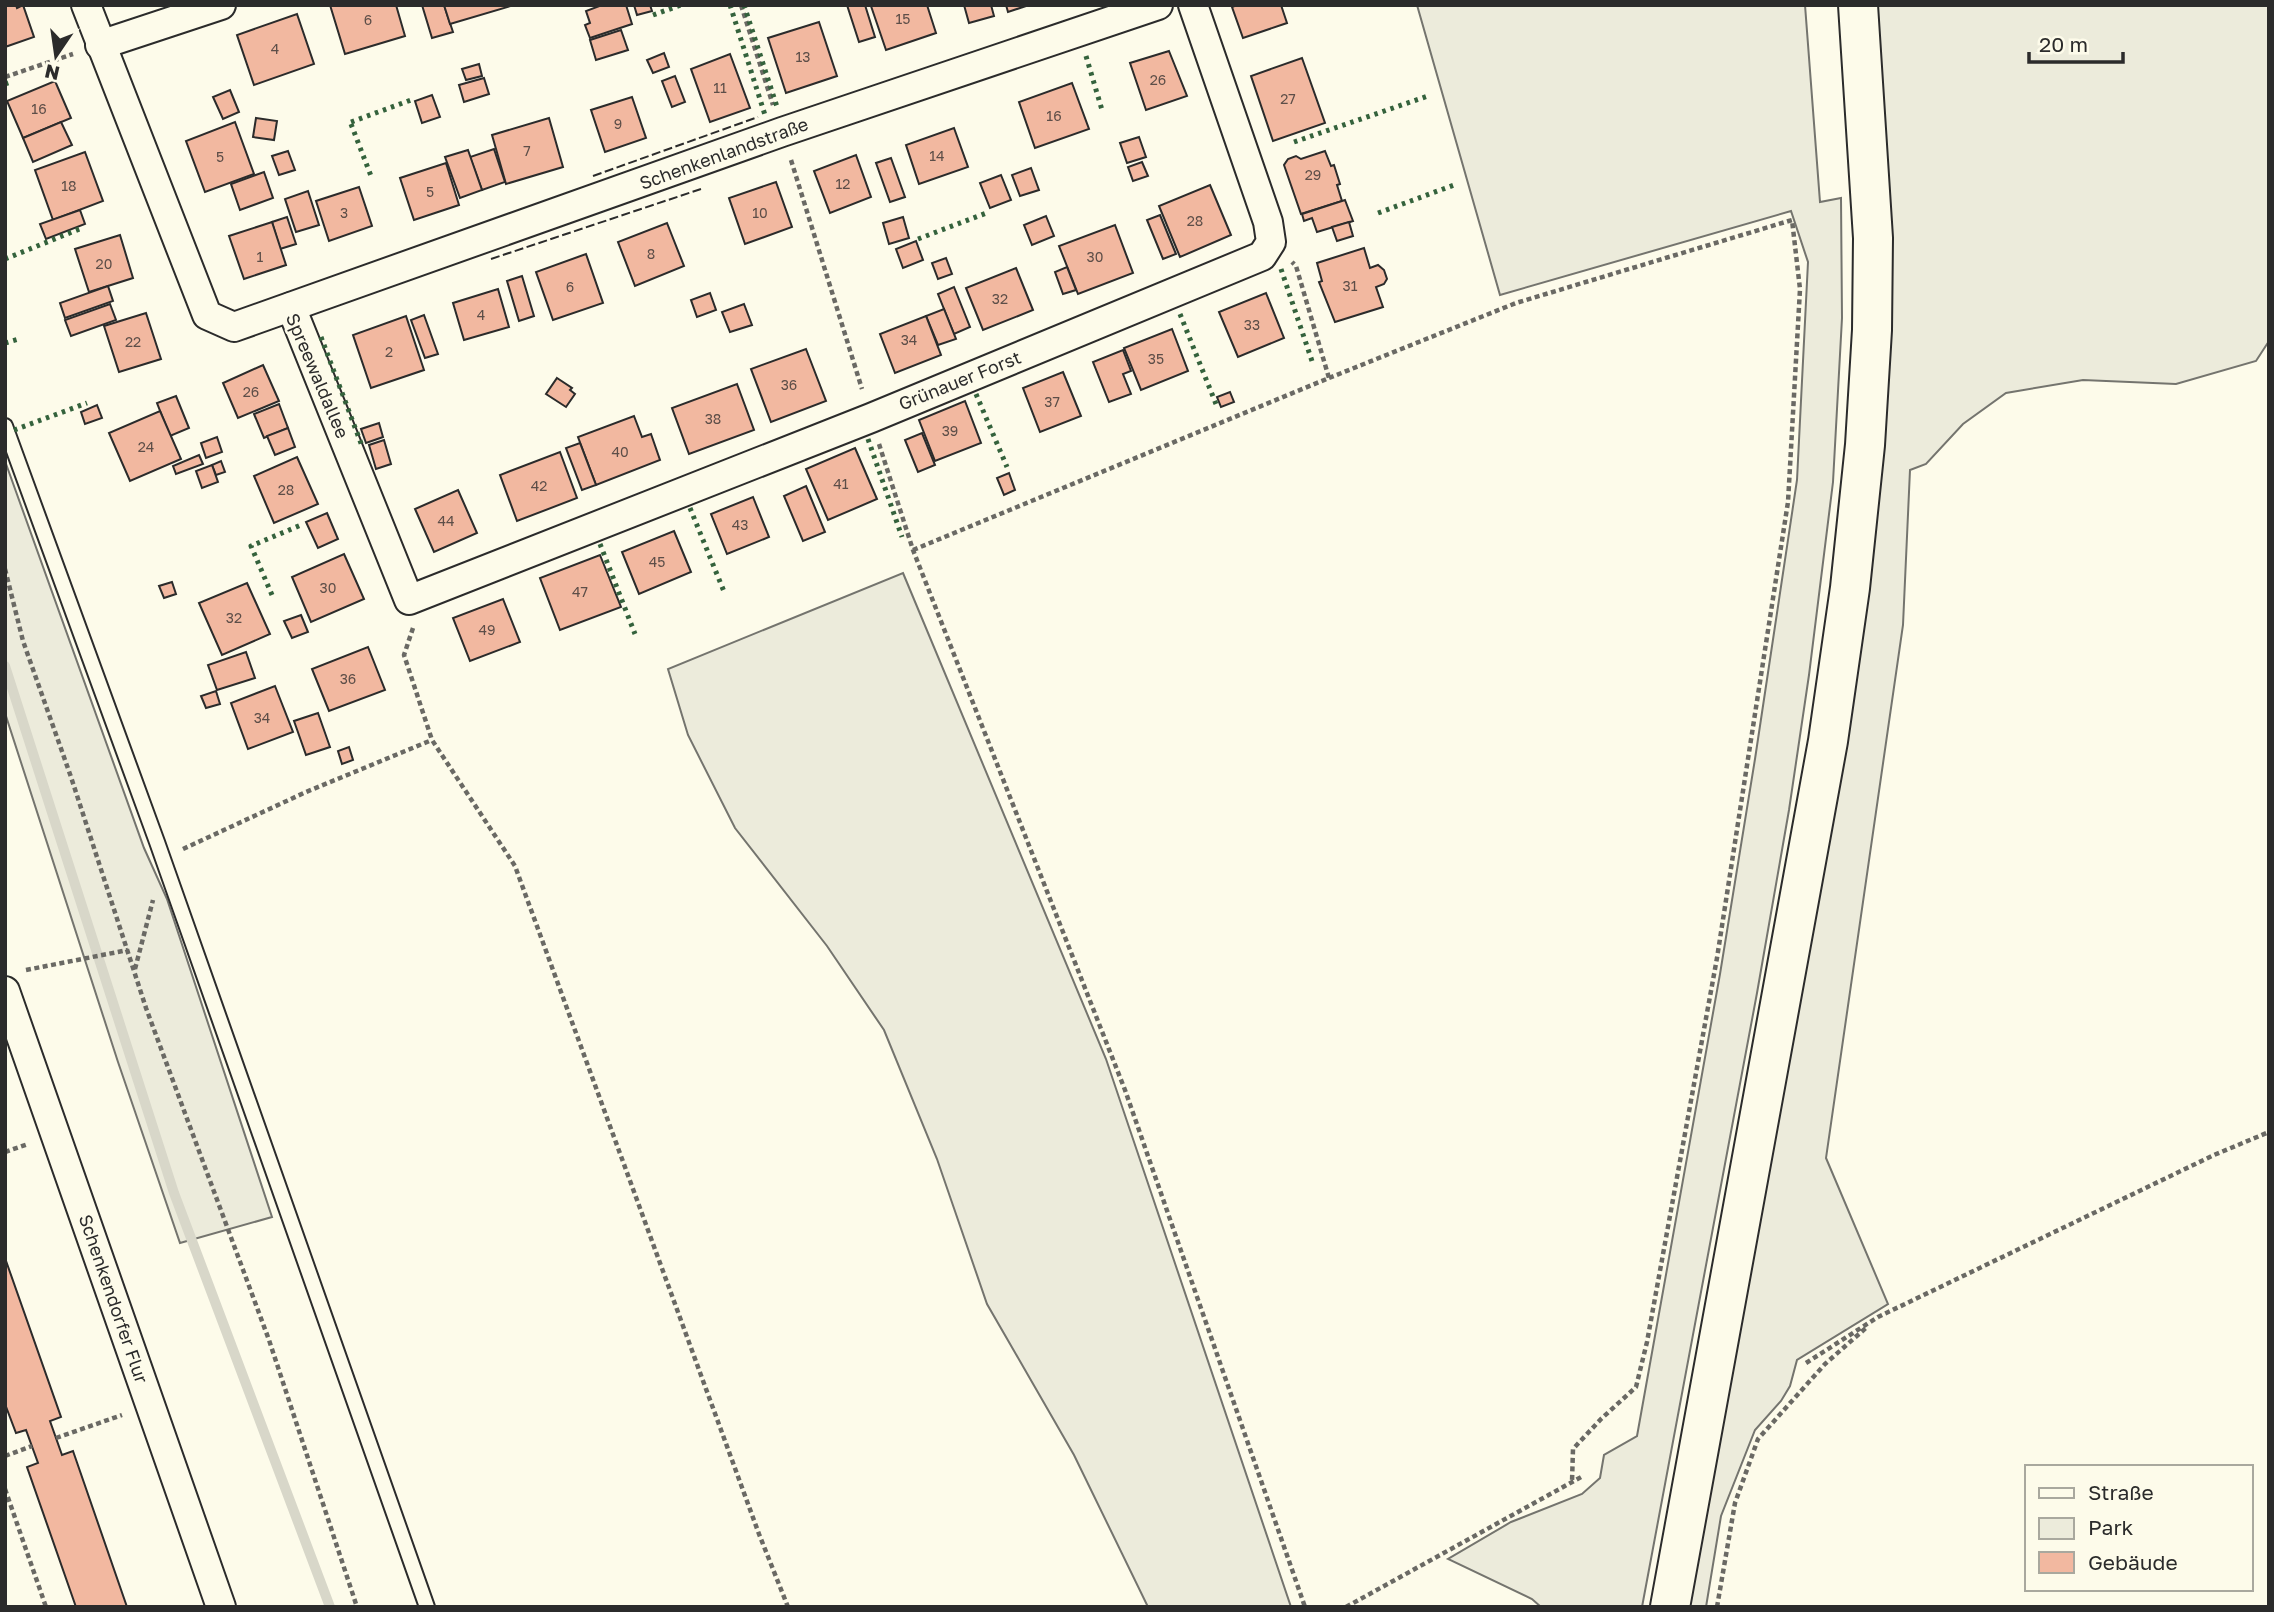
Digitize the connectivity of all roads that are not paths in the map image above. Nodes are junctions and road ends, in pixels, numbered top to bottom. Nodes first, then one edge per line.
1 (86, 5) edge
2 (220, 5) edge
3 (1158, 5) edge
4 (1194, 5) edge
5 (1858, 5) edge
6 (100, 45) junction
7 (291, 307) junction
8 (5, 426) edge
9 (409, 600) joint
10 (12, 982) edge
11 (221, 1607) edge
12 (427, 1607) edge
13 (1670, 1607) edge

1 - 6 street, Spreewaldallee
2 - 6 street
3 - 7 street, Schenkenlandstraße
4 - 9 street, Grünauer Forst
5 - 13 main road
6 - 7 street, Spreewaldallee
7 - 9 street, Spreewaldallee
8 - 12 lane
10 - 11 street, Schenkendorfer Flur

